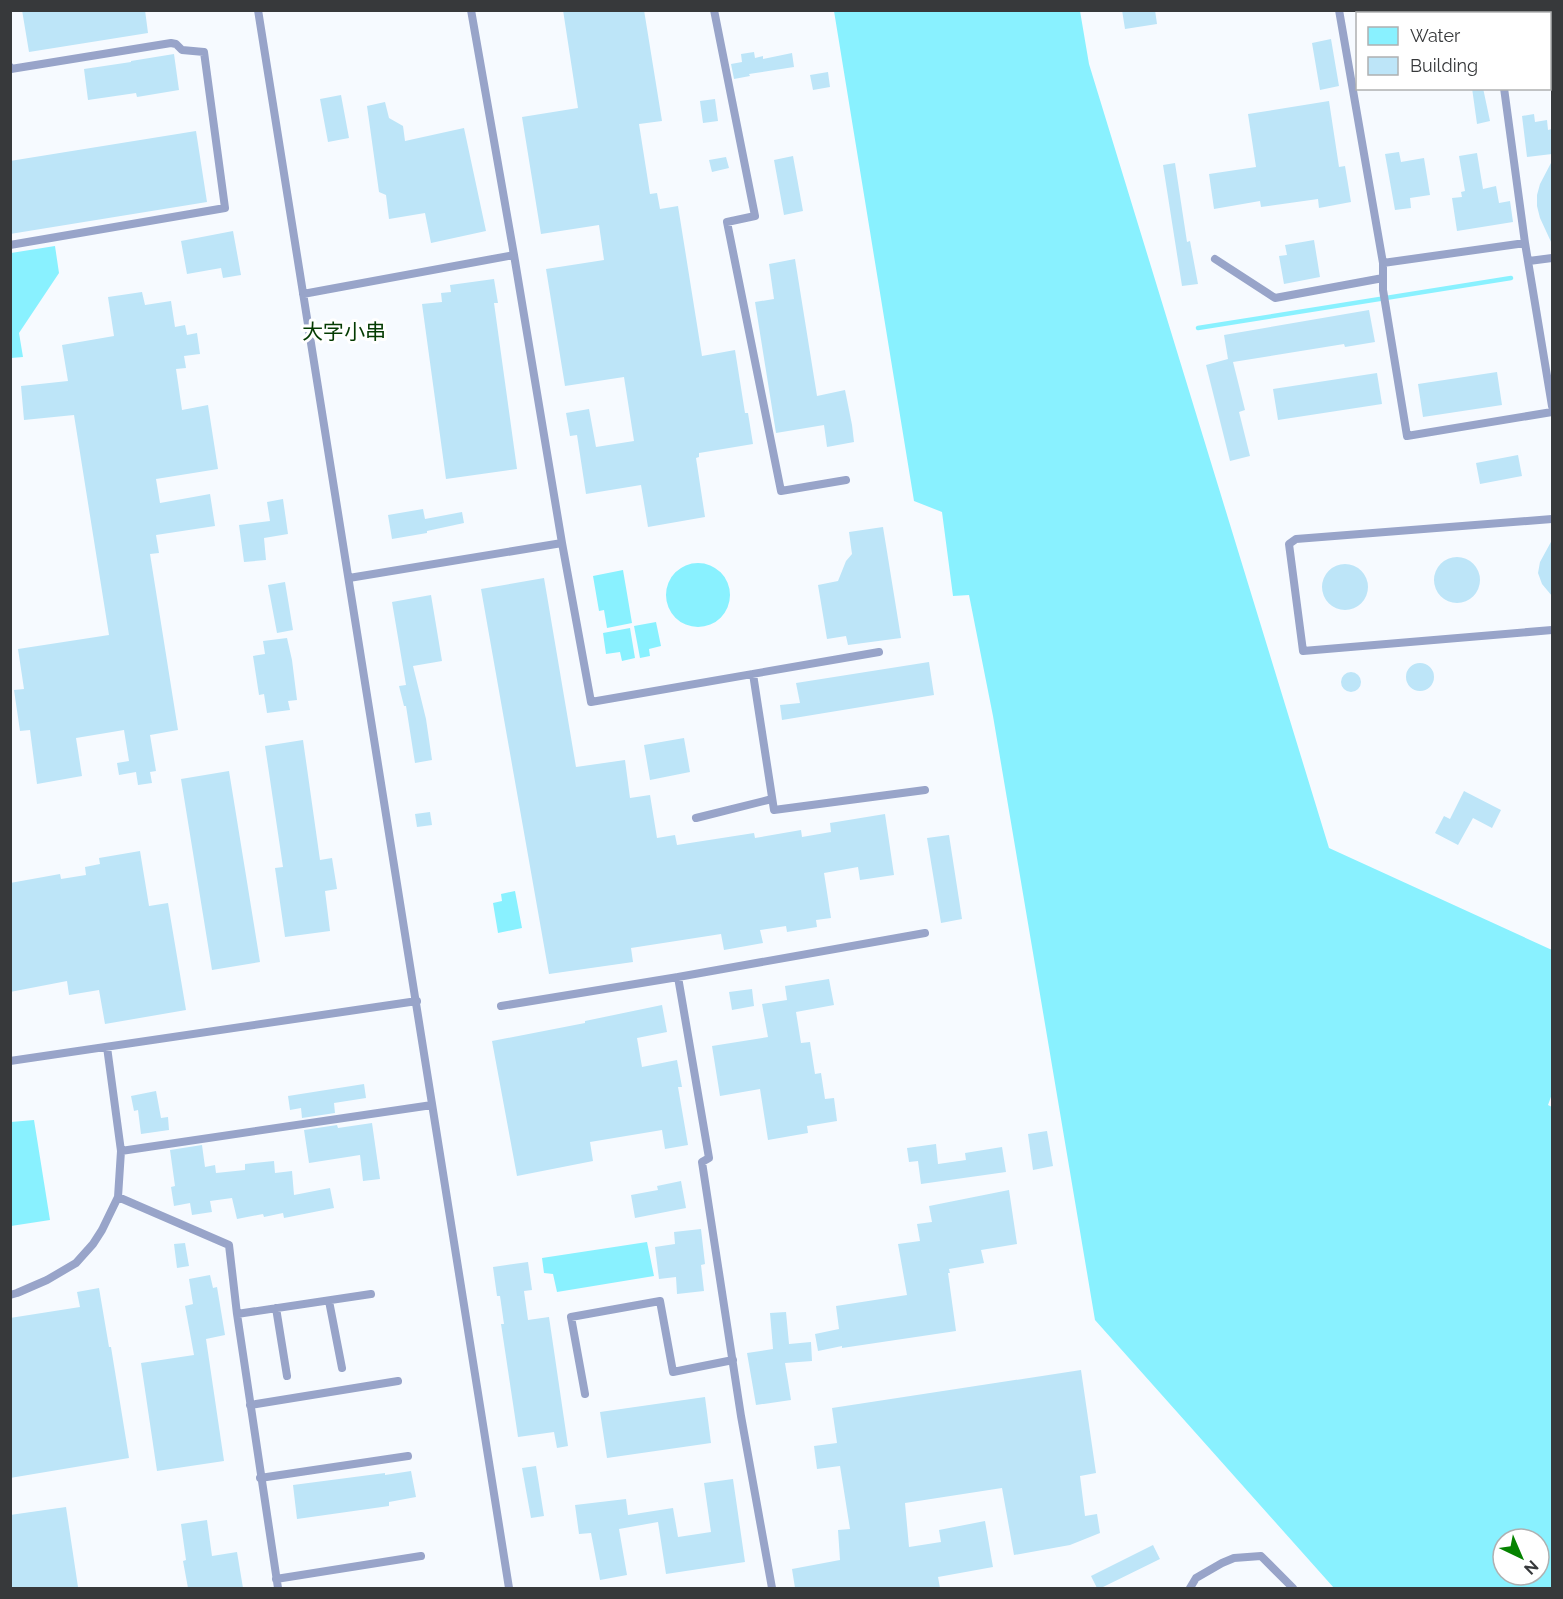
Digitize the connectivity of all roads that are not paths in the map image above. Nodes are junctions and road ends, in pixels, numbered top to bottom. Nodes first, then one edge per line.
1 (258, 10) edge
2 (471, 10) edge
3 (714, 10) edge
4 (1339, 10) edge
5 (10, 67) edge
6 (1504, 90) edge
7 (1525, 243) junction
8 (10, 245) edge
9 (514, 255) junction
10 (1552, 258) edge
11 (1215, 259) dead end
12 (1529, 261) junction
13 (1383, 263) junction
14 (1383, 278) junction
15 (303, 294) junction
16 (1552, 406) edge
17 (1552, 412) edge
18 (846, 480) dead end
19 (1552, 519) edge
20 (562, 543) junction
21 (349, 578) junction
22 (1552, 630) edge
23 (879, 652) dead end
24 (753, 674) junction
25 (925, 790) dead end
26 (772, 800) junction
27 (696, 818) dead end
28 (925, 933) dead end
29 (678, 977) junction
30 (417, 1001) junction
31 (501, 1006) dead end
32 (107, 1047) junction
33 (10, 1061) edge
34 (432, 1105) junction
35 (121, 1151) junction
36 (118, 1197) junction
37 (371, 1294) dead end
38 (10, 1295) edge
39 (329, 1301) junction
40 (276, 1308) junction
41 (237, 1314) junction
42 (733, 1360) junction
43 (342, 1368) dead end
44 (287, 1376) dead end
45 (398, 1381) dead end
46 (585, 1394) dead end
47 (250, 1405) junction
48 (408, 1456) dead end
49 (260, 1478) junction
50 (421, 1556) dead end
51 (276, 1579) junction
52 (278, 1588) edge
53 (509, 1588) edge
54 (772, 1588) edge
55 (1190, 1588) edge
56 (1293, 1588) edge

1 - 15 lane
2 - 9 lane
3 - 18 lane
4 - 13 lane
5 - 8 lane
6 - 7 lane
7 - 12 lane
7 - 13 lane
9 - 15 lane
9 - 20 lane
10 - 12 lane
11 - 14 lane
12 - 16 lane
13 - 14 lane
14 - 17 lane
15 - 21 lane
19 - 22 lane
20 - 21 lane
20 - 24 lane
21 - 30 lane
23 - 24 lane
24 - 26 lane
25 - 26 lane
26 - 27 lane
28 - 29 lane
29 - 31 lane
29 - 42 lane
30 - 32 lane
30 - 34 lane
32 - 33 lane
32 - 35 lane
34 - 35 lane
34 - 53 lane
35 - 36 lane
36 - 38 lane
36 - 41 lane
37 - 39 lane
39 - 40 lane
39 - 43 lane
40 - 41 lane
40 - 44 lane
41 - 47 lane
42 - 46 lane
42 - 54 lane
45 - 47 lane
47 - 49 lane
48 - 49 lane
49 - 51 lane
50 - 51 lane
51 - 52 lane
55 - 56 lane

